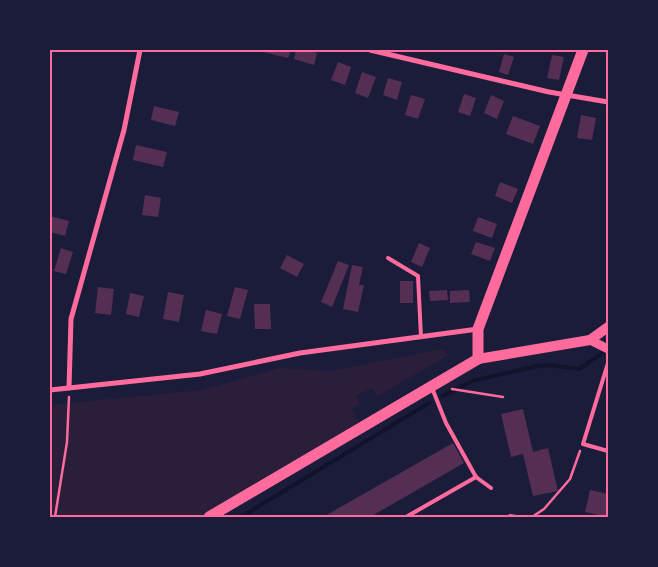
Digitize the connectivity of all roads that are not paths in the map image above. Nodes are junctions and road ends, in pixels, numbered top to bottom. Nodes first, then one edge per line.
1 (140, 50) edge
2 (370, 50) edge
3 (583, 50) edge
4 (566, 95) junction
5 (608, 102) edge
6 (388, 258) dead end
7 (608, 327) edge
8 (478, 329) junction
9 (421, 337) junction
10 (590, 340) junction
11 (608, 349) edge
12 (478, 359) junction
13 (608, 363) edge
14 (431, 386) junction
15 (69, 388) junction
16 (50, 390) edge
17 (608, 451) edge
18 (476, 477) junction
19 (491, 488) dead end
20 (510, 516) dead end
21 (210, 517) edge
22 (406, 517) edge
23 (516, 517) edge

1 - 15 street
2 - 4 street
3 - 4 main road
4 - 5 street
4 - 8 main road
6 - 9 lane
7 - 10 main road
8 - 9 street
8 - 12 main road
9 - 15 street
10 - 11 street
10 - 12 main road
12 - 14 main road
13 - 17 lane
14 - 18 lane
14 - 21 main road
15 - 16 street
18 - 19 lane
18 - 22 lane
20 - 23 lane

